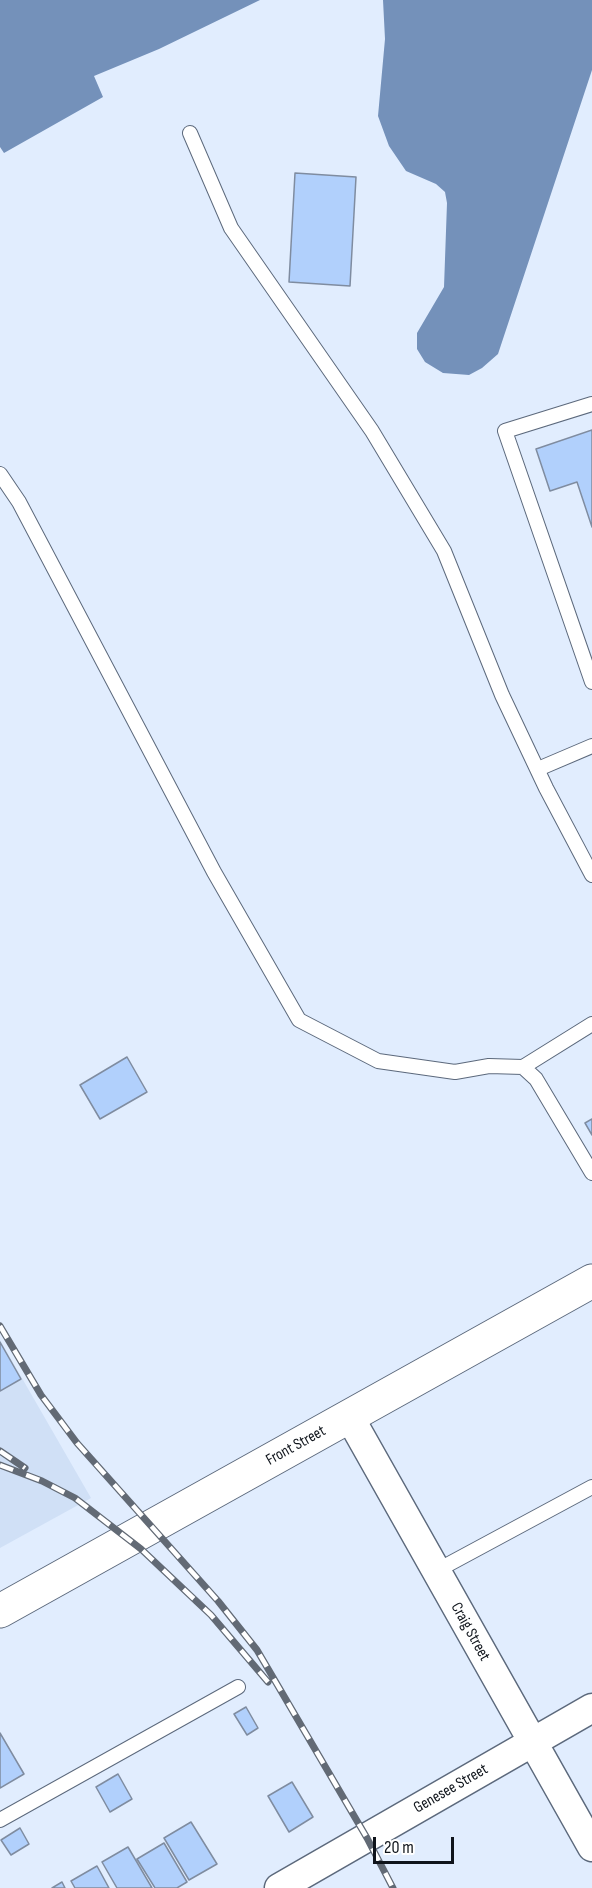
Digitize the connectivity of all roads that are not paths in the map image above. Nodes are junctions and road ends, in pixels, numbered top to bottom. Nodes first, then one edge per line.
1 (190, 133) dead end
2 (592, 404) edge
3 (0, 474) edge
4 (592, 682) edge
5 (592, 746) edge
6 (538, 769) junction
7 (592, 874) edge
8 (592, 1024) edge
9 (523, 1067) junction
10 (592, 1173) edge
11 (592, 1281) edge
12 (349, 1416) junction
13 (592, 1487) edge
14 (436, 1571) junction
15 (0, 1611) edge
16 (238, 1687) dead end
17 (592, 1708) edge
18 (532, 1742) junction
19 (0, 1820) edge
20 (592, 1846) edge
21 (279, 1888) edge

1 - 6 lane
2 - 4 lane
3 - 9 lane
5 - 6 lane
6 - 7 lane
8 - 9 lane
9 - 10 lane
11 - 12 street, Front Street
12 - 14 street, Craig Street
12 - 15 street, Front Street
13 - 14 lane
14 - 18 street, Craig Street
16 - 19 lane
17 - 18 street, Genesee Street
18 - 20 street, Craig Street
18 - 21 street, Genesee Street

